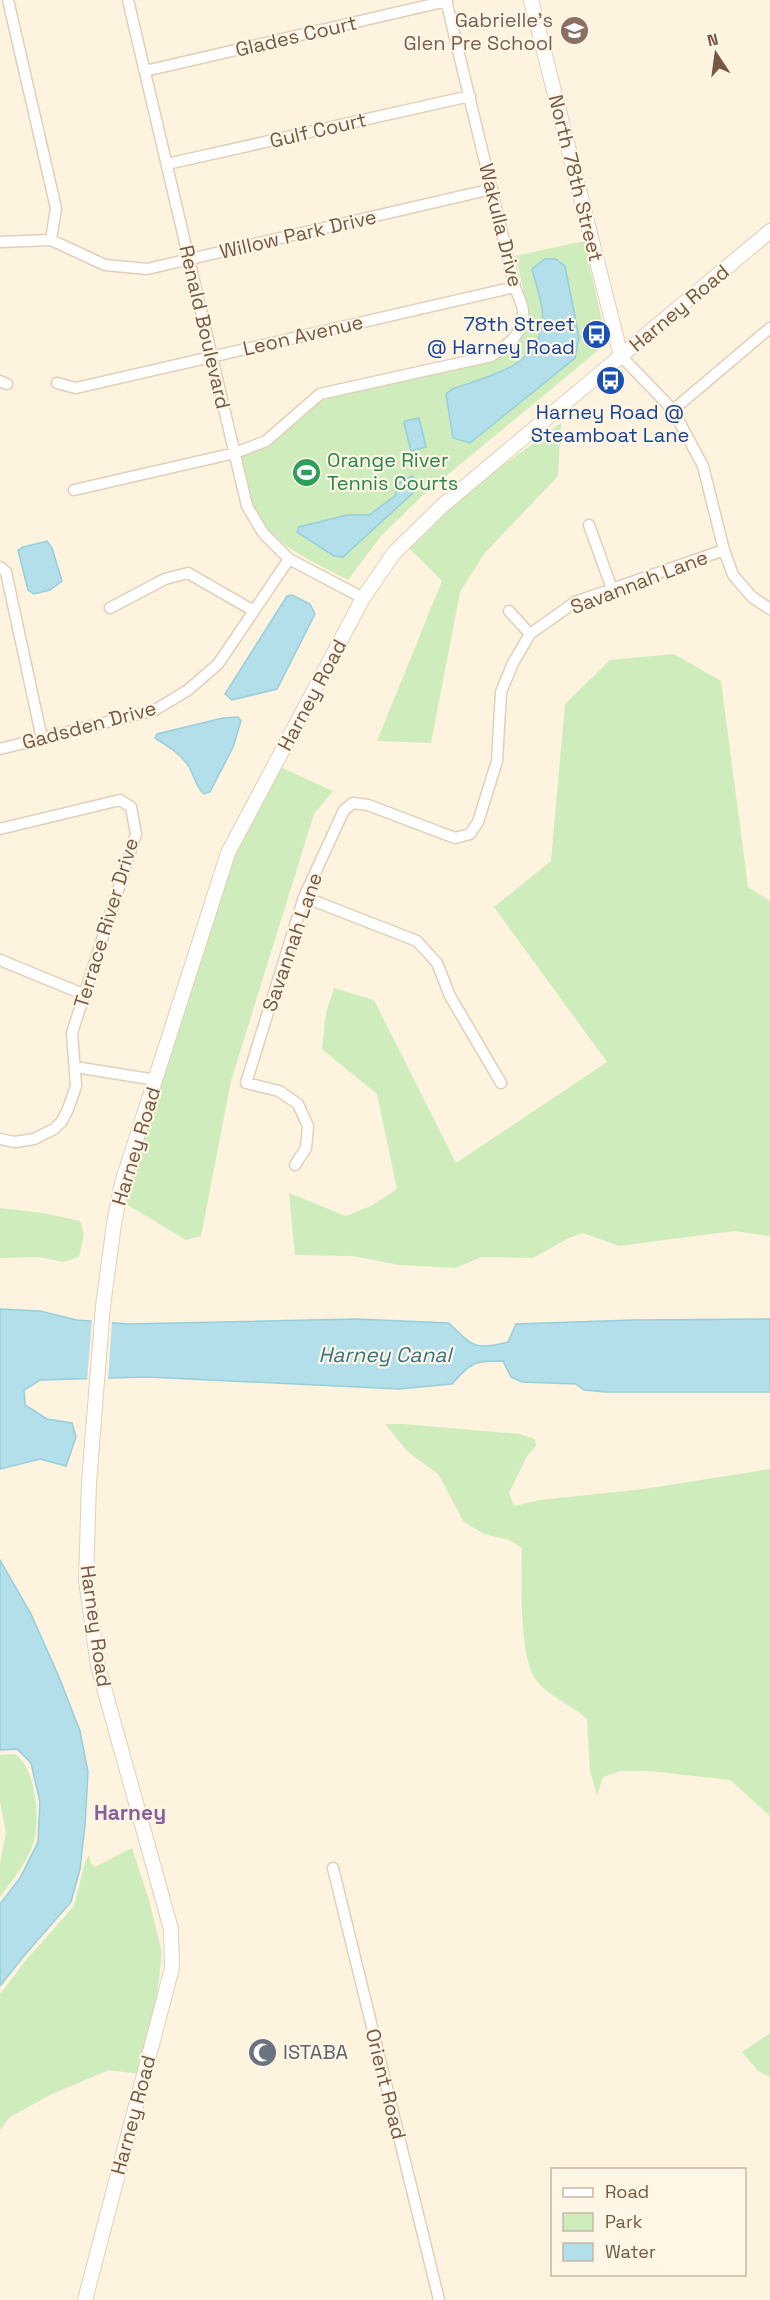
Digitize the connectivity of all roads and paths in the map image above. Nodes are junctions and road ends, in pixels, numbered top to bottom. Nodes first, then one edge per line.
1 (8, 0) edge
2 (128, 0) edge
3 (446, 0) edge
4 (531, 0) edge
5 (145, 72) junction
6 (470, 96) junction
7 (166, 164) junction
8 (492, 189) junction
9 (770, 231) edge
10 (51, 240) junction
11 (0, 242) edge
12 (190, 260) junction
13 (515, 287) junction
14 (770, 328) edge
15 (212, 356) junction
16 (621, 356) junction
17 (57, 383) dead end
18 (673, 410) junction
19 (235, 453) junction
20 (74, 490) dead end
21 (589, 525) dead end
22 (724, 550) junction
23 (289, 559) junction
24 (0, 567) edge
25 (612, 589) junction
26 (363, 598) junction
27 (110, 608) dead end
28 (770, 609) edge
29 (254, 611) junction
30 (509, 611) dead end
31 (530, 634) junction
32 (42, 739) junction
33 (0, 749) edge
34 (0, 829) edge
35 (304, 897) junction
36 (0, 960) edge
37 (83, 994) junction
38 (75, 1067) junction
39 (156, 1080) junction
40 (501, 1083) dead end
41 (0, 1138) edge
42 (295, 1165) dead end
43 (333, 1868) dead end
44 (86, 2300) edge
45 (439, 2300) edge

1 - 10 street
2 - 5 street, Renald Boulevard
3 - 5 street, Glades Court
3 - 6 street, Wakulla Drive
4 - 16 street, North 78th Street
5 - 7 street, Renald Boulevard
6 - 7 street, Gulf Court
6 - 8 street, Wakulla Drive
7 - 12 street, Renald Boulevard
8 - 12 street, Willow Park Drive
8 - 13 street, Wakulla Drive
9 - 16 street, Harney Road
10 - 11 street, Willow Park Drive
10 - 12 street, Willow Park Drive
12 - 15 street, Renald Boulevard
13 - 15 street, Leon Avenue
13 - 19 street, Wakulla Drive
14 - 18 street
15 - 17 street, Leon Avenue
15 - 19 street, Renald Boulevard
16 - 18 street
16 - 26 street, Harney Road
18 - 22 street
19 - 20 street, Wakulla Drive
19 - 23 street, Renald Boulevard
21 - 25 street
22 - 25 street, Savannah Lane
22 - 28 street
23 - 26 street, Renald Boulevard
23 - 29 street, Gadsden Drive
24 - 32 street
25 - 31 street, Savannah Lane
26 - 39 street, Harney Road
27 - 29 street
29 - 32 street, Gadsden Drive
30 - 31 street
31 - 35 street, Savannah Lane
32 - 33 street, Gadsden Drive
34 - 37 street, Terrace River Drive
35 - 40 street
35 - 42 street, Savannah Lane
36 - 37 street
37 - 38 street, Terrace River Drive
38 - 39 street
38 - 41 street, Terrace River Drive
39 - 44 street, Harney Road
43 - 45 street, Orient Road

